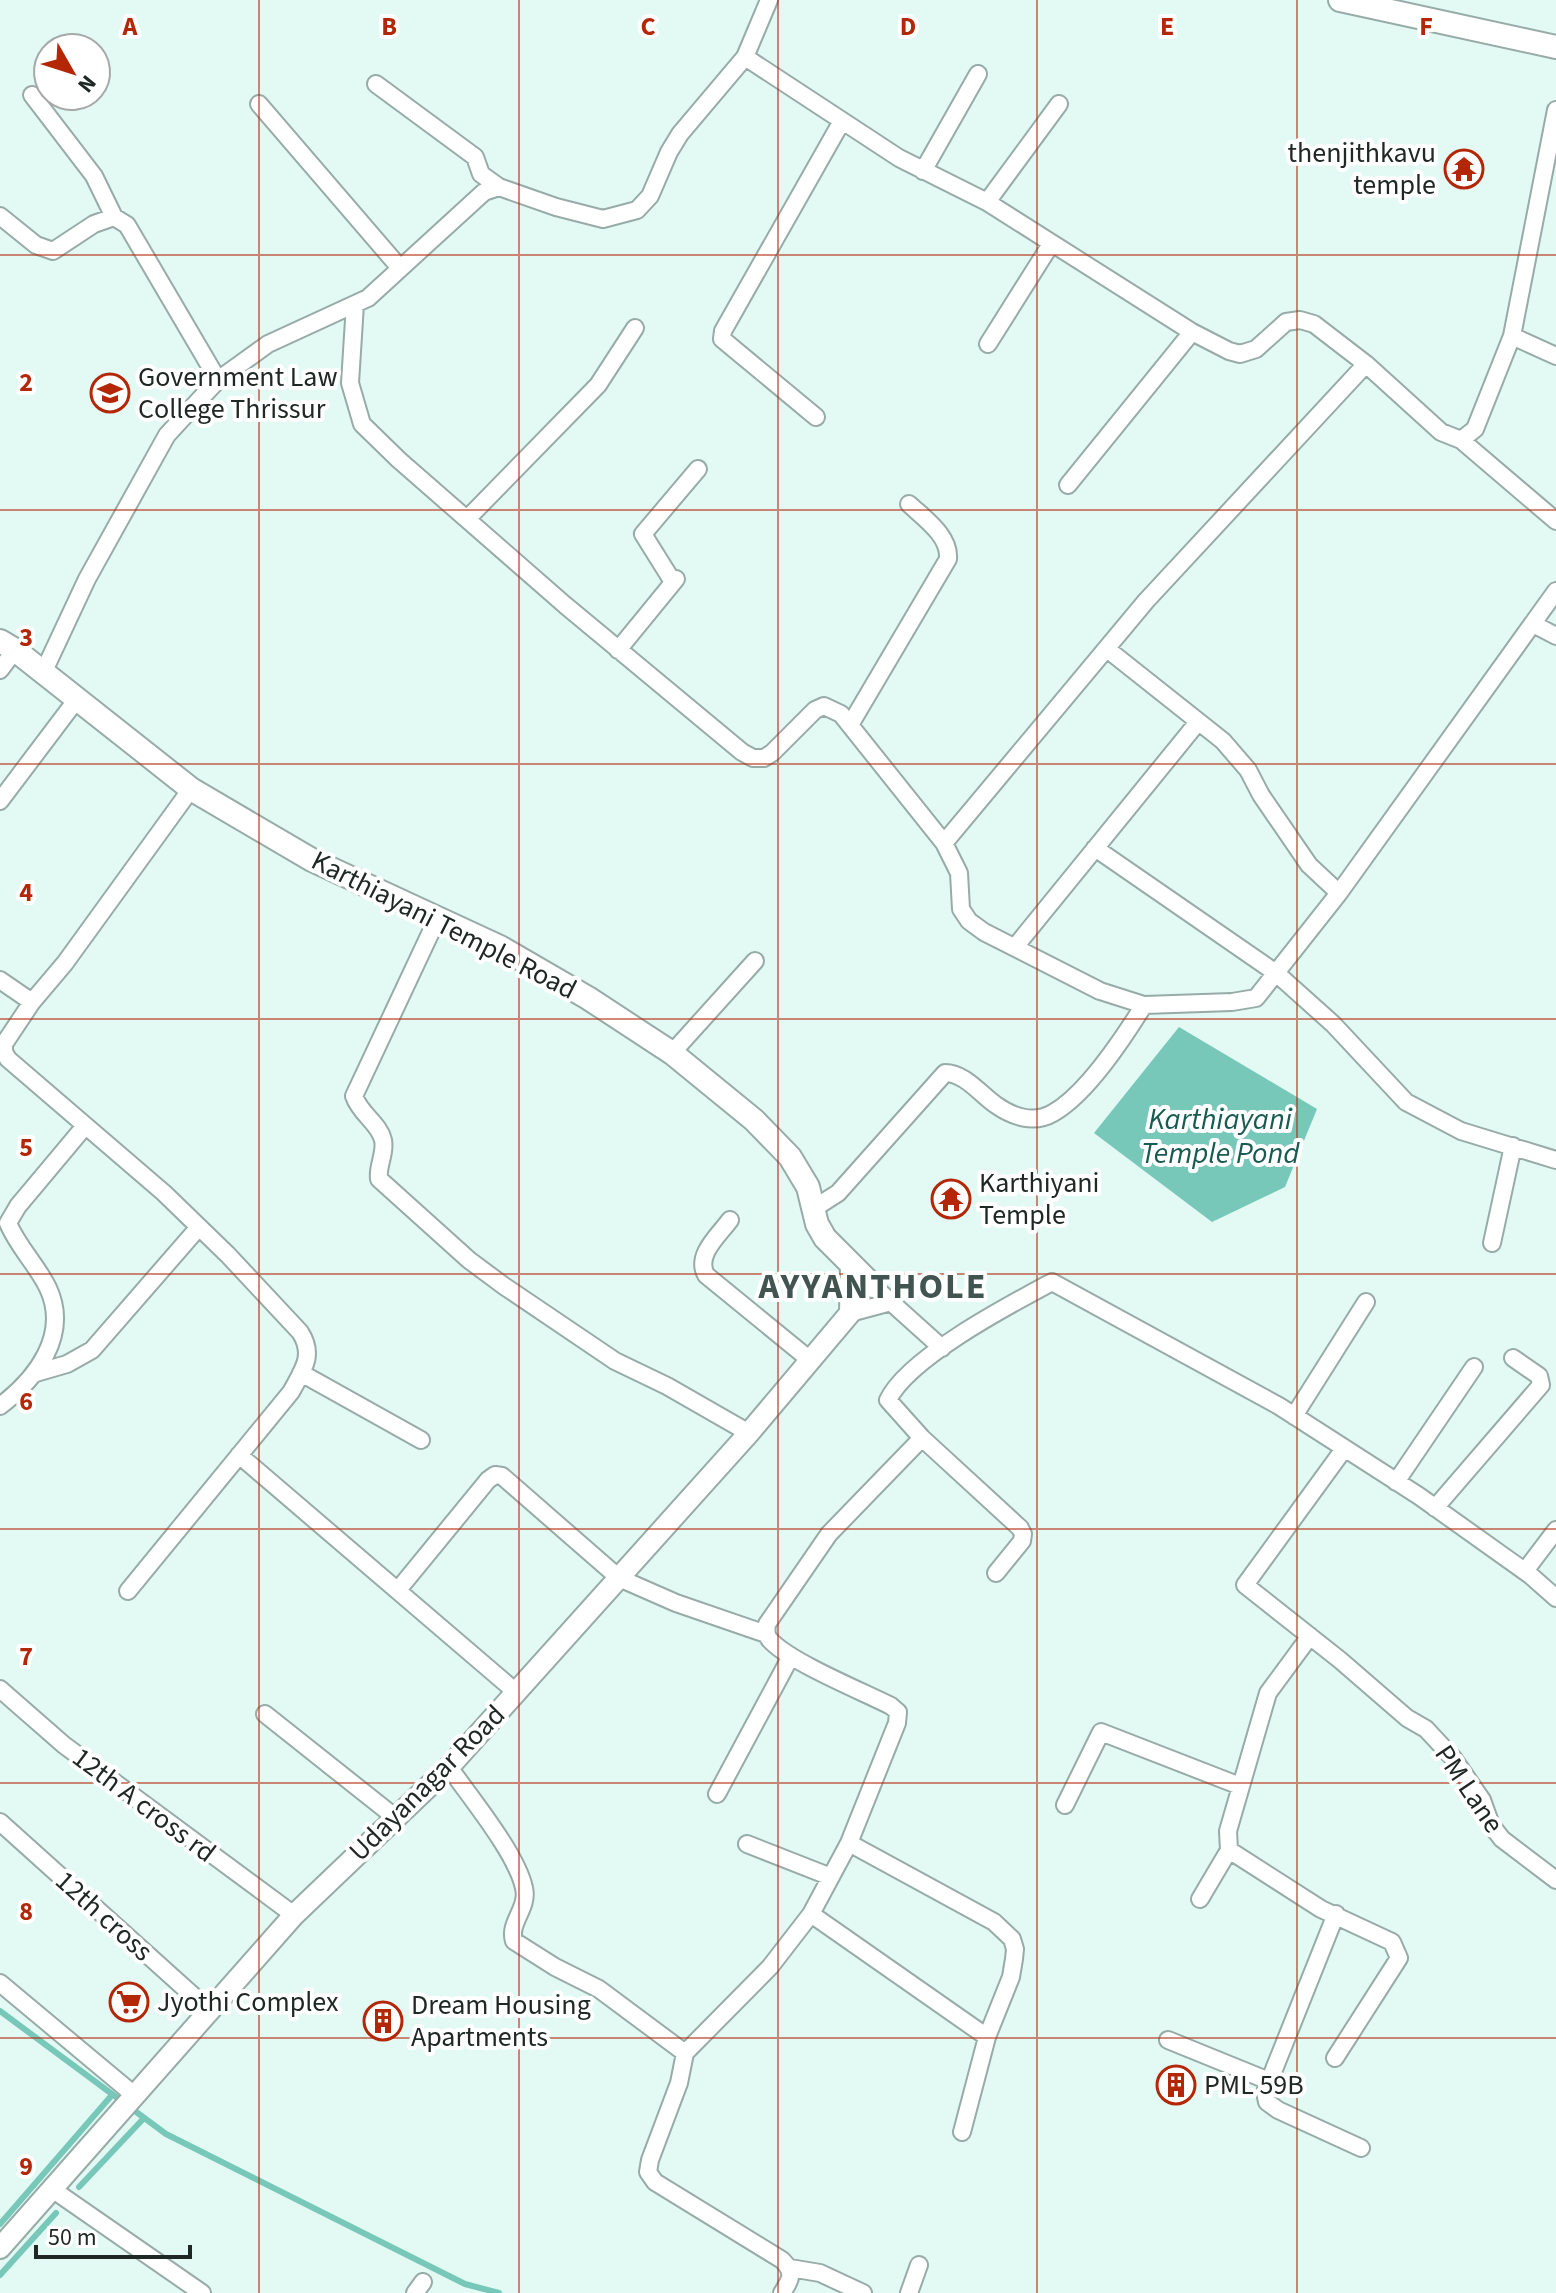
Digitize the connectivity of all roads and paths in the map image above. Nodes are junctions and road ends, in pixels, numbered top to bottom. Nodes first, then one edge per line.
1 (769, 0) edge
2 (1340, 0) edge
3 (1556, 47) edge
4 (745, 57) junction
5 (978, 74) dead end
6 (376, 84) dead end
7 (259, 104) dead end
8 (1059, 104) dead end
9 (1556, 110) edge
10 (45, 112) edge
11 (842, 121) junction
12 (923, 171) junction
13 (499, 187) junction
14 (987, 202) junction
15 (114, 217) junction
16 (3, 224) edge
17 (1051, 244) junction
18 (400, 268) junction
19 (355, 304) junction
20 (635, 328) dead end
21 (1192, 332) junction
22 (1512, 336) junction
23 (988, 344) dead end
24 (1556, 356) edge
25 (1366, 364) junction
26 (218, 380) junction
27 (816, 417) dead end
28 (1461, 440) junction
29 (698, 469) dead end
30 (1068, 485) dead end
31 (909, 504) dead end
32 (467, 519) junction
33 (1556, 521) edge
34 (1556, 591) edge
35 (1533, 624) junction
36 (1556, 636) edge
37 (8, 646) edge
38 (1107, 649) junction
39 (618, 650) junction
40 (0, 670) edge
41 (43, 673) junction
42 (77, 699) junction
43 (1198, 722) junction
44 (850, 725) junction
45 (191, 789) junction
46 (0, 801) edge
47 (944, 843) junction
48 (1095, 848) junction
49 (1339, 893) junction
50 (437, 919) junction
51 (1015, 947) junction
52 (755, 961) dead end
53 (1276, 973) junction
54 (0, 980) edge
55 (32, 1002) junction
56 (1144, 1005) junction
57 (672, 1053) junction
58 (85, 1126) junction
59 (1513, 1146) junction
60 (1556, 1160) edge
61 (813, 1209) junction
62 (730, 1220) dead end
63 (4, 1226) edge
64 (199, 1227) junction
65 (1492, 1243) dead end
66 (851, 1265) junction
67 (873, 1286) joint
68 (891, 1302) junction
69 (1366, 1302) dead end
70 (850, 1312) junction
71 (942, 1348) junction
72 (1513, 1358) dead end
73 (810, 1360) junction
74 (1474, 1367) dead end
75 (36, 1373) junction
76 (301, 1373) junction
77 (0, 1406) edge
78 (1294, 1416) junction
79 (749, 1433) junction
80 (922, 1438) junction
81 (421, 1440) dead end
82 (1344, 1449) junction
83 (239, 1455) junction
84 (1396, 1482) junction
85 (1435, 1508) junction
86 (1556, 1530) edge
87 (1525, 1571) junction
88 (996, 1573) dead end
89 (619, 1578) junction
90 (398, 1590) junction
91 (128, 1591) dead end
92 (1556, 1598) edge
93 (766, 1634) junction
94 (1310, 1636) junction
95 (791, 1656) junction
96 (0, 1689) edge
97 (516, 1692) junction
98 (265, 1714) dead end
99 (449, 1767) junction
100 (1240, 1786) junction
101 (717, 1794) dead end
102 (1065, 1805) dead end
103 (396, 1818) junction
104 (0, 1822) edge
105 (849, 1843) junction
106 (747, 1844) dead end
107 (1229, 1850) junction
108 (831, 1877) junction
109 (1556, 1880) edge
110 (1200, 1899) dead end
111 (811, 1914) junction
112 (1336, 1914) junction
113 (294, 1915) junction
114 (0, 1983) edge
115 (209, 2010) junction
116 (987, 2037) junction
117 (1168, 2040) dead end
118 (685, 2053) junction
119 (1335, 2058) dead end
120 (1269, 2081) junction
121 (128, 2101) junction
122 (962, 2132) dead end
123 (1361, 2148) dead end
124 (52, 2189) junction
125 (0, 2248) edge
126 (919, 2265) dead end
127 (790, 2268) junction
128 (202, 2293) edge
129 (782, 2293) edge
130 (863, 2293) edge
131 (909, 2293) edge

1 - 4 street
2 - 3 main road
4 - 11 street
4 - 13 street
5 - 12 street
6 - 13 street
7 - 18 street
8 - 14 street
9 - 22 street
10 - 15 street
11 - 12 street
11 - 27 street
12 - 14 street
13 - 18 street
14 - 17 street
15 - 16 street
15 - 26 street
17 - 21 street
17 - 23 street
18 - 19 street
19 - 26 street
19 - 32 street
20 - 32 street
21 - 25 street
21 - 30 street
22 - 24 street
22 - 28 street
25 - 28 street
25 - 38 street
26 - 41 street
28 - 33 street
29 - 39 street
31 - 44 street
32 - 39 street
34 - 35 street
35 - 36 street
35 - 49 street
37 - 40 street
37 - 41 main road, Karthiayani Temple Road
38 - 43 street
38 - 47 street
39 - 44 street
41 - 42 main road, Karthiayani Temple Road
42 - 45 main road, Karthiayani Temple Road
42 - 46 street
43 - 48 street
43 - 49 street
44 - 47 street
45 - 50 main road, Karthiayani Temple Road
45 - 55 street
47 - 51 street
48 - 51 street
48 - 53 street
49 - 53 street
50 - 57 main road, Karthiayani Temple Road
50 - 79 street
51 - 56 street
52 - 57 street
53 - 56 street
53 - 59 street
54 - 55 street
55 - 58 street
56 - 61 street
57 - 61 main road, Karthiayani Temple Road
58 - 63 street
58 - 64 street
59 - 60 street
59 - 65 street
61 - 66 main road, Karthiayani Temple Road
62 - 73 street
63 - 75 street
64 - 75 street
64 - 76 street
66 - 67 main road, Karthiayani Temple Road
66 - 70 street
67 - 68 street
68 - 70 street
68 - 71 street
69 - 78 street
70 - 73 street, Udayanagar Road
71 - 78 street
71 - 80 street
72 - 85 street
73 - 79 street, Udayanagar Road
74 - 84 street
75 - 77 street
76 - 81 street
76 - 83 street
78 - 82 street
79 - 89 street, Udayanagar Road
80 - 88 street
80 - 93 street
82 - 84 street
82 - 94 street, PM Lane
83 - 90 street
83 - 91 street
84 - 85 street
85 - 87 street
86 - 87 street
87 - 92 street
89 - 90 street
89 - 93 street
89 - 97 street, Udayanagar Road
90 - 97 street
93 - 95 street
94 - 100 street
94 - 109 street, PM Lane
95 - 101 street
95 - 105 street
96 - 113 street, 12th A cross rd
97 - 99 street, Udayanagar Road
98 - 103 street
99 - 103 street, Udayanagar Road
99 - 118 street
100 - 102 street
100 - 107 street
103 - 113 street, Udayanagar Road
104 - 115 street, 12th cross
105 - 108 street
105 - 116 street
106 - 108 street
107 - 110 street
107 - 112 street
108 - 111 street
111 - 116 street
111 - 118 street
112 - 119 street
112 - 120 street
113 - 115 street, Udayanagar Road
114 - 121 street
115 - 121 street, Udayanagar Road
116 - 122 street
117 - 120 street
118 - 127 street
120 - 123 street
121 - 124 street, Udayanagar Road
124 - 125 street, Udayanagar Road
124 - 128 street
126 - 131 street
127 - 129 street
127 - 130 street

